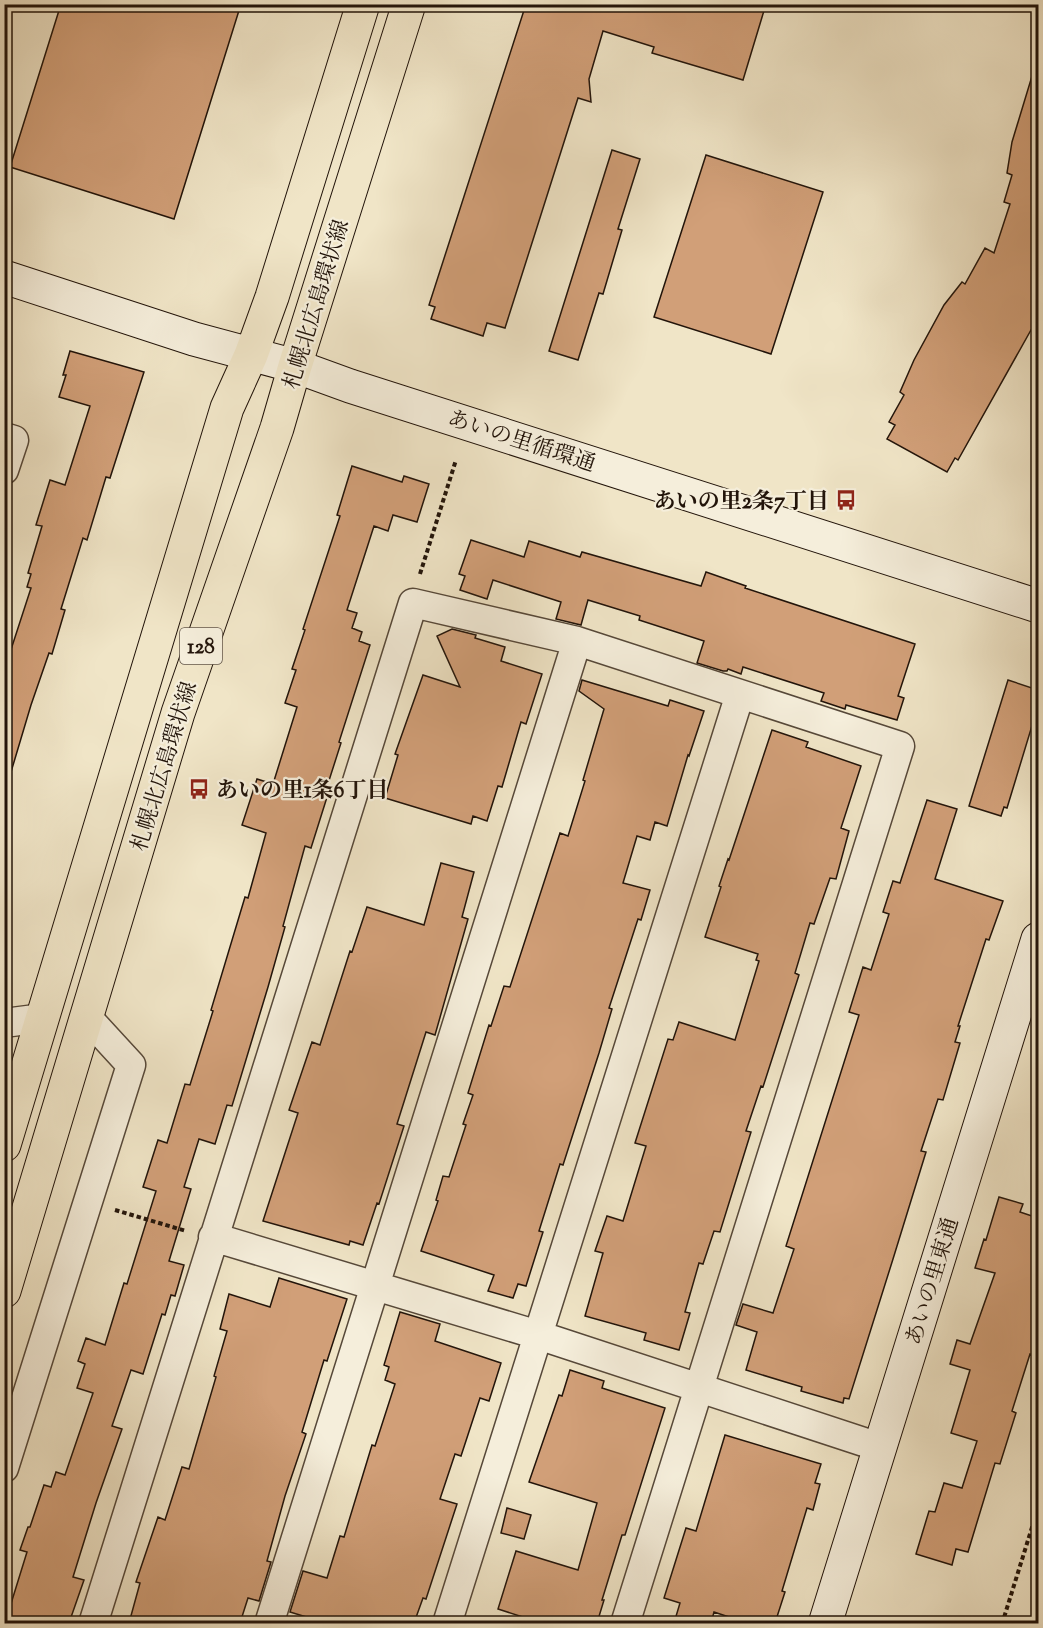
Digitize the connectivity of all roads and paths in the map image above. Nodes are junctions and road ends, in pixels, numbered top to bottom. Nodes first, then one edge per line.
1 (363, 4) edge
2 (410, 4) edge
3 (4, 277) edge
4 (251, 355) junction
5 (295, 366) junction
6 (4, 437) edge
7 (456, 460) dead end
8 (4, 470) edge
9 (419, 580) dead end
10 (1038, 606) edge
11 (577, 641) junction
12 (740, 694) junction
13 (1038, 939) edge
14 (86, 1016) junction
15 (43, 1018) junction
16 (4, 1023) edge
17 (4, 1145) edge
18 (111, 1209) dead end
19 (203, 1235) junction
20 (375, 1287) junction
21 (4, 1291) edge
22 (538, 1335) junction
23 (699, 1387) junction
24 (879, 1447) junction
25 (4, 1468) edge
26 (1038, 1508) edge
27 (93, 1623) edge
28 (269, 1623) edge
29 (447, 1623) edge
30 (625, 1623) edge
31 (825, 1623) edge
32 (1002, 1623) edge

1 - 4 main road, 札幌北広島環状線 / 128
2 - 5 main road, 札幌北広島環状線 / 128
3 - 4 street, あいの里循環通
4 - 5 street, あいの里循環通
4 - 15 main road, 札幌北広島環状線 / 128
5 - 10 street, あいの里循環通
5 - 14 main road, 札幌北広島環状線 / 128
6 - 8 street
7 - 9 path
11 - 12 street
11 - 19 street
11 - 20 street
12 - 22 street
12 - 23 street
13 - 24 street, あいの里東通
14 - 21 main road, 札幌北広島環状線 / 128
14 - 25 street
15 - 16 street
15 - 17 main road, 札幌北広島環状線 / 128
18 - 19 path
19 - 20 street
19 - 27 street
20 - 22 street
20 - 28 street
22 - 23 street
22 - 29 street
23 - 24 street
23 - 30 street
24 - 31 street, あいの里東通
26 - 32 path

